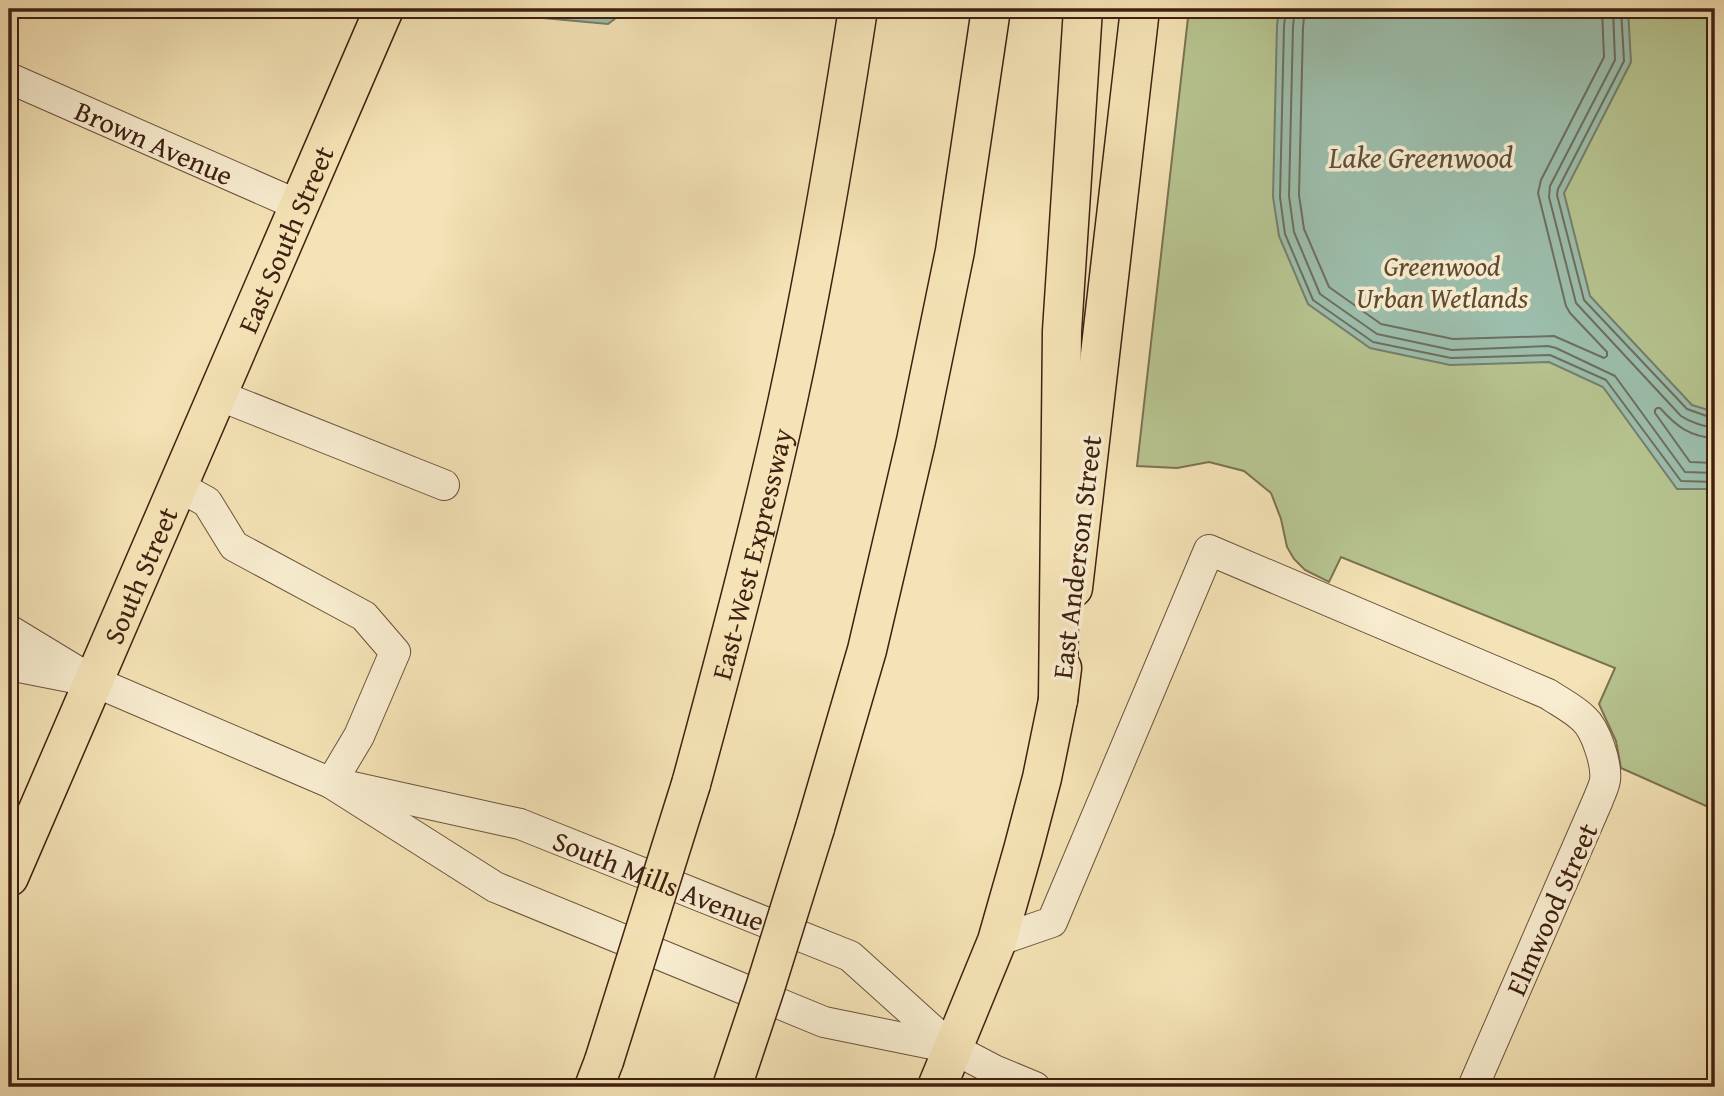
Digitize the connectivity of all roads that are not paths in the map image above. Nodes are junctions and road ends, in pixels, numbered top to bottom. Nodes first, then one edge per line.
1 (384, 9) edge
2 (858, 9) edge
3 (992, 9) edge
4 (1083, 9) edge
5 (1140, 9) edge
6 (9, 78) edge
7 (300, 206) junction
8 (218, 395) junction
9 (182, 478) junction
10 (444, 485) dead end
11 (9, 630) edge
12 (9, 665) edge
13 (93, 681) junction
14 (1058, 700) junction
15 (331, 783) junction
16 (9, 877) edge
17 (997, 941) junction
18 (952, 1048) junction
19 (599, 1074) edge
20 (732, 1087) edge
21 (936, 1087) edge
22 (1035, 1087) edge
23 (1473, 1087) edge

1 - 7 main road, East South Street
2 - 19 main road, East-West Expressway, bridge
3 - 20 main road, bridge
4 - 14 main road
5 - 14 main road, East Anderson Street
6 - 7 street, Brown Avenue
7 - 8 main road, East South Street
8 - 9 main road, East South Street
8 - 10 street
9 - 13 main road, South Street
9 - 15 street
11 - 13 street, South Mills Avenue
12 - 13 street
13 - 15 street, South Mills Avenue
13 - 16 main road
14 - 17 main road, East Anderson Street
15 - 18 street, South Mills Avenue
15 - 18 street, South Mills Avenue
17 - 18 main road, East Anderson Street
17 - 23 street, Elmwood Street
18 - 21 main road, East Anderson Street
18 - 22 street, South Mills Avenue

